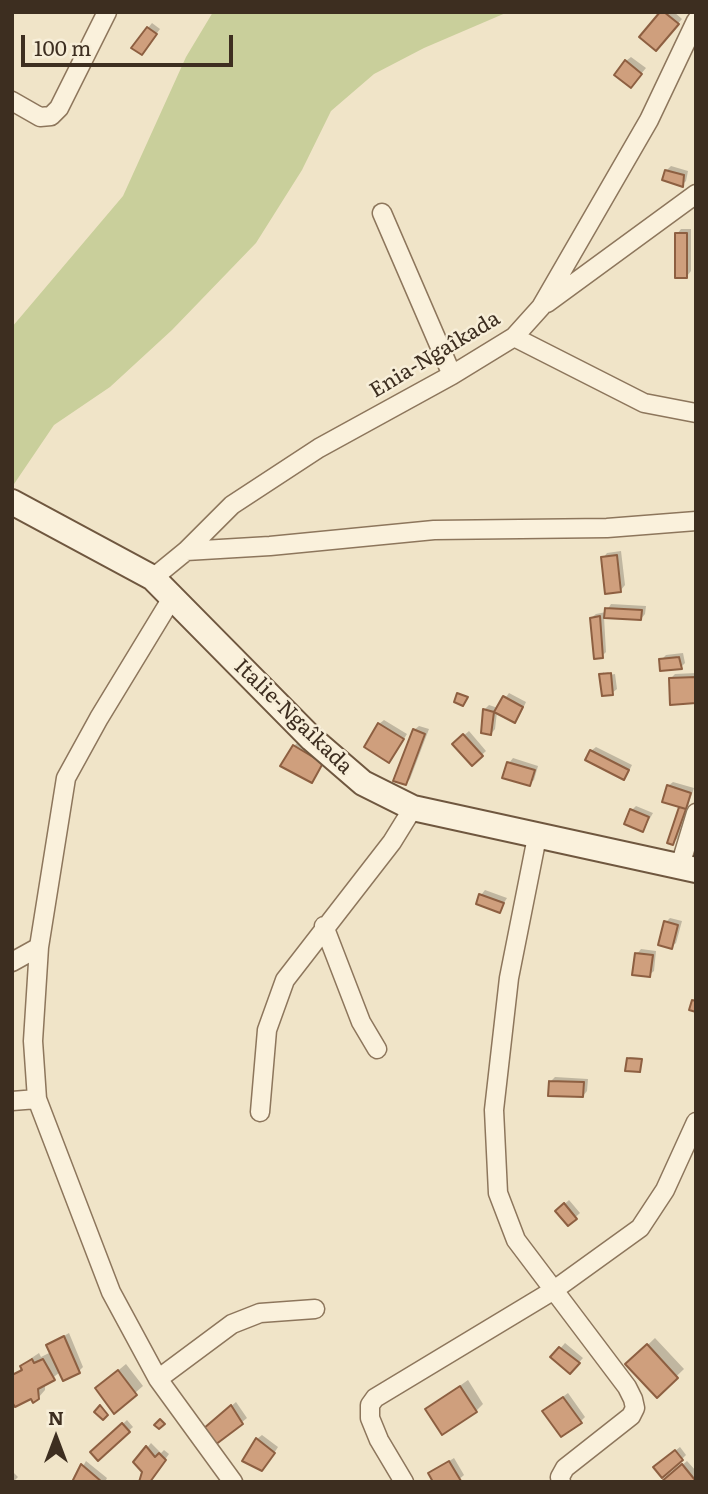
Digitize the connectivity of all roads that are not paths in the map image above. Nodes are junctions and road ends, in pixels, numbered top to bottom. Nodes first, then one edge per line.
1 (107, 12) edge
2 (696, 21) edge
3 (12, 101) edge
4 (696, 194) edge
5 (382, 213) dead end
6 (541, 307) junction
7 (514, 337) junction
8 (452, 375) junction
9 (696, 413) edge
10 (12, 502) edge
11 (696, 522) edge
12 (186, 551) junction
13 (153, 578) junction
14 (172, 598) junction
15 (413, 808) junction
16 (696, 813) edge
17 (537, 836) junction
18 (688, 868) edge
19 (324, 926) junction
20 (39, 947) junction
21 (12, 962) edge
22 (377, 1049) dead end
23 (37, 1099) junction
24 (12, 1101) edge
25 (260, 1112) dead end
26 (696, 1122) edge
27 (554, 1290) junction
28 (315, 1309) dead end
29 (158, 1379) junction
30 (233, 1482) edge
31 (404, 1482) edge
32 (561, 1482) edge

1 - 3 street
2 - 6 street, Enia-Ngaîkada
4 - 6 street
5 - 8 street
6 - 7 street, Enia-Ngaîkada
7 - 8 street, Enia-Ngaîkada
7 - 9 street
8 - 12 street, Enia-Ngaîkada
10 - 13 street, Italie-Ngaîkada
11 - 12 street
12 - 13 street, Enia-Ngaîkada
13 - 14 street, Italie-Ngaîkada
14 - 15 street, Italie-Ngaîkada
14 - 20 street
15 - 17 street, Italie-Ngaîkada
15 - 19 street
16 - 18 street
17 - 18 street, Italie-Ngaîkada
17 - 27 street
19 - 22 street
19 - 25 street
20 - 21 street
20 - 23 street
23 - 24 street
23 - 29 street
26 - 27 street
27 - 31 street
27 - 32 street
28 - 29 street
29 - 30 street

